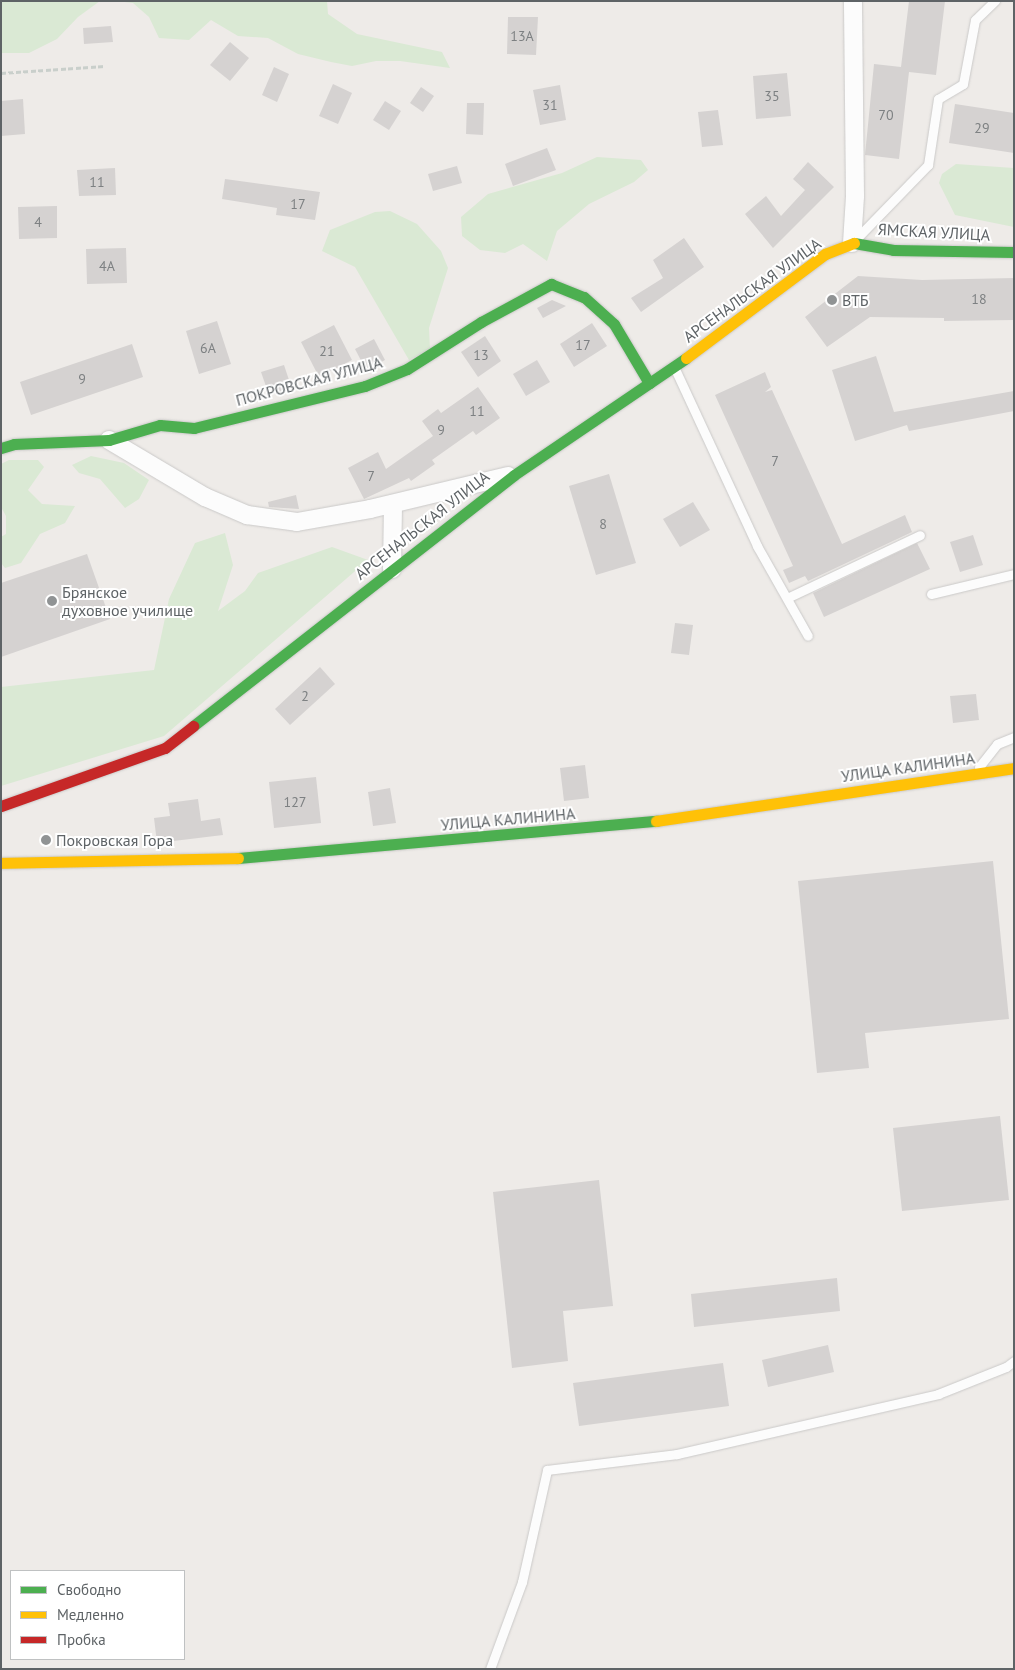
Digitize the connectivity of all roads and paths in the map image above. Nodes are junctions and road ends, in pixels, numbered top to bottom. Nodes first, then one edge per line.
1 (853, 1) edge
2 (996, 1) edge
3 (105, 66) dead end
4 (1, 73) edge
5 (852, 243) junction
6 (1014, 252) edge
7 (674, 366) junction
8 (649, 383) junction
9 (109, 440) junction
10 (1, 448) edge
11 (514, 475) junction
12 (393, 504) junction
13 (920, 535) dead end
14 (392, 569) junction
15 (1014, 574) edge
16 (931, 594) dead end
17 (787, 598) junction
18 (808, 636) dead end
19 (1014, 737) edge
20 (1014, 768) edge
21 (974, 774) junction
22 (1, 806) edge
23 (1, 863) edge
24 (1014, 1360) edge
25 (490, 1669) edge

1 - 5 street
2 - 5 lane
3 - 4 path
5 - 6 street, ЯМСКАЯ УЛИЦА
5 - 7 street, АРСЕНАЛЬСКАЯ УЛИЦА
7 - 8 street, АРСЕНАЛЬСКАЯ УЛИЦА
7 - 17 lane
8 - 9 street, ПОКРОВСКАЯ УЛИЦА
8 - 11 street, АРСЕНАЛЬСКАЯ УЛИЦА
9 - 10 street, ПОКРОВСКАЯ УЛИЦА
9 - 12 street
11 - 12 street
11 - 14 street, АРСЕНАЛЬСКАЯ УЛИЦА
12 - 14 street
13 - 17 lane
14 - 22 street, АРСЕНАЛЬСКАЯ УЛИЦА
15 - 16 lane
17 - 18 lane
19 - 21 lane
20 - 21 street, УЛИЦА КАЛИНИНА
21 - 23 street, УЛИЦА КАЛИНИНА
24 - 25 lane

